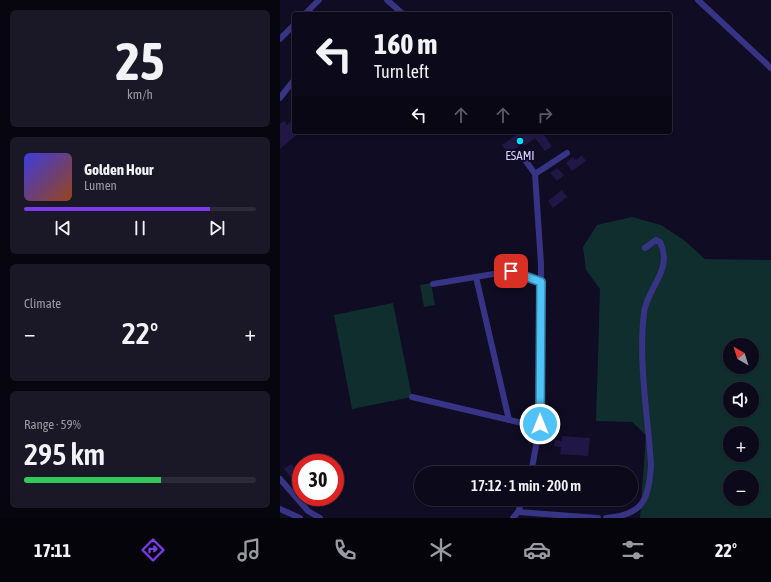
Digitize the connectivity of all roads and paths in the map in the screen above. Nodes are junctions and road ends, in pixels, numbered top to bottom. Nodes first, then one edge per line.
1 (319, 0) edge
2 (387, 0) edge
3 (698, 0) edge
4 (307, 12) edge
5 (401, 12) edge
6 (292, 27) edge
7 (280, 40) edge
8 (771, 68) edge
9 (292, 83) edge
10 (280, 98) edge
11 (567, 153) dead end
12 (523, 157) dead end
13 (535, 174) junction
14 (645, 248) dead end
15 (476, 277) junction
16 (541, 282) junction
17 (432, 284) dead end
18 (412, 397) dead end
19 (509, 420) junction
20 (540, 424) junction
21 (532, 466) edge
22 (280, 479) edge
23 (520, 506) edge
24 (280, 510) edge
25 (518, 512) junction
26 (528, 515) edge
27 (314, 517) edge
28 (300, 518) edge
29 (513, 518) edge
30 (598, 518) edge
31 (606, 518) edge

1 - 4 street
2 - 5 street
3 - 8 street
6 - 7 street
9 - 10 street
11 - 13 street
12 - 13 street
13 - 16 street
14 - 31 street
15 - 16 street
15 - 17 street
15 - 19 street
16 - 20 street
18 - 19 street
19 - 20 street
20 - 21 street
22 - 27 street
23 - 25 street
24 - 28 street
25 - 26 street
25 - 29 street
26 - 30 street

